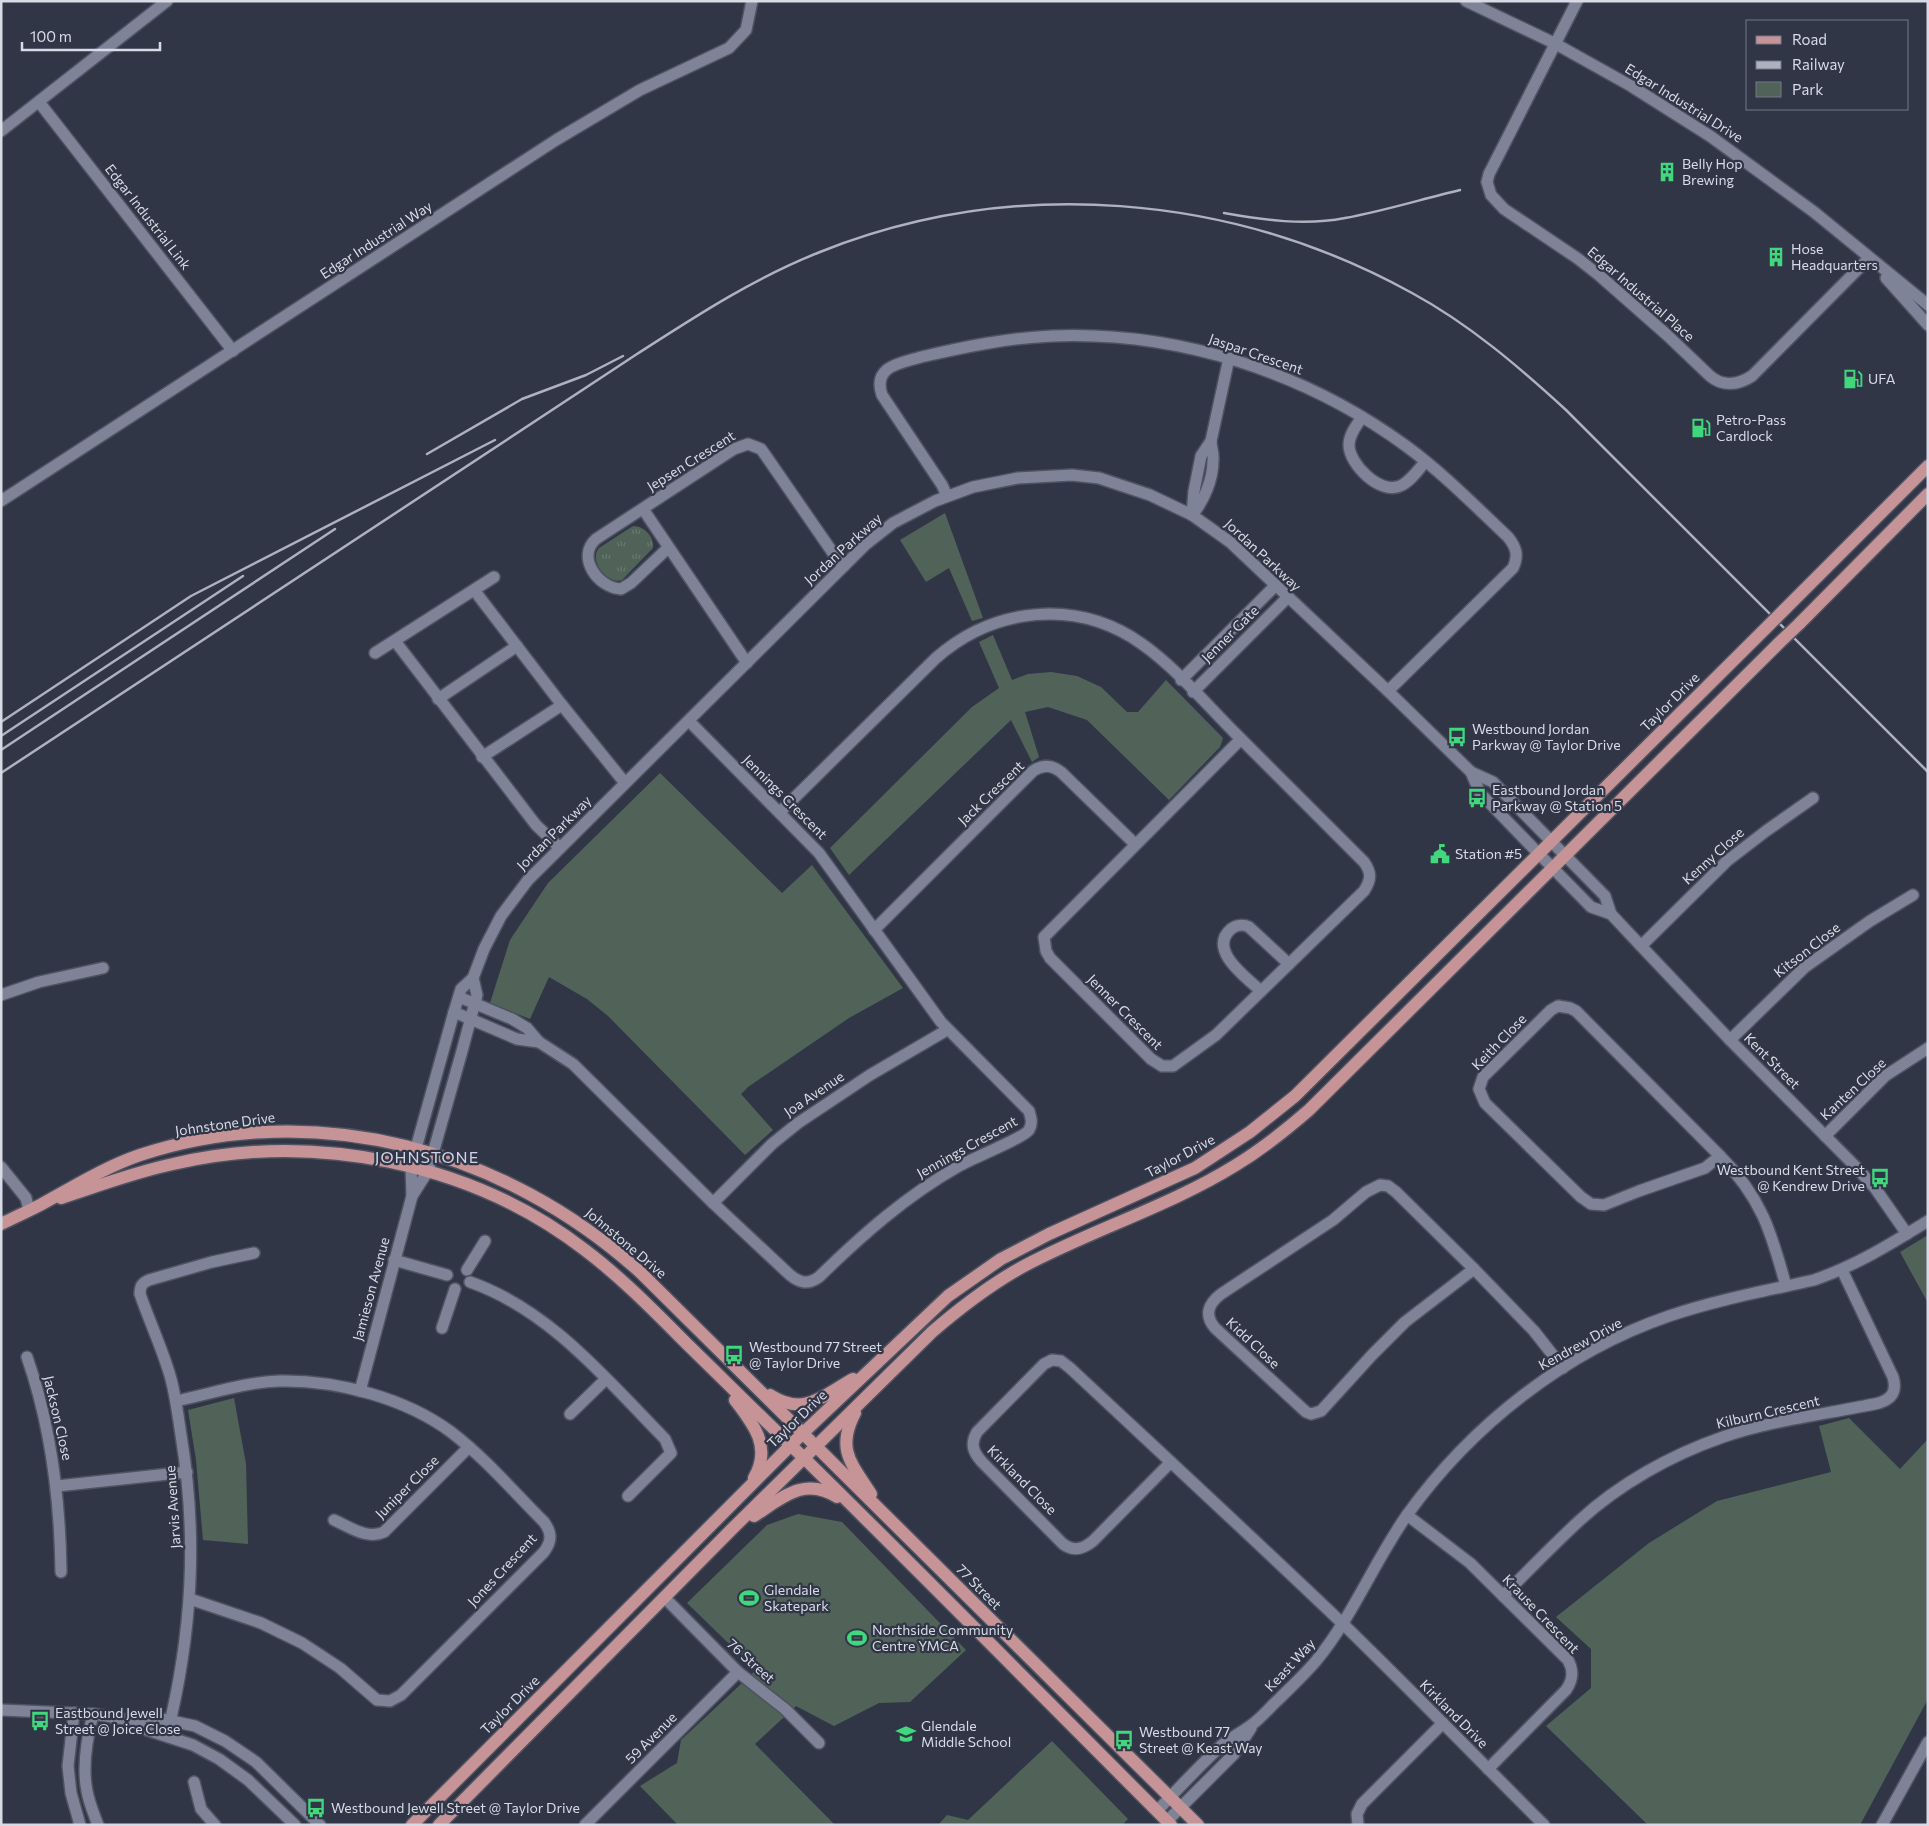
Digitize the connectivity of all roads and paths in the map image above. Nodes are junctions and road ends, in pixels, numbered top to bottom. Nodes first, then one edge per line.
1 (167, 1) edge
2 (752, 1) edge
3 (1466, 1) edge
4 (1577, 1) edge
5 (1554, 43) junction
6 (39, 102) junction
7 (1, 131) edge
8 (1869, 258) junction
9 (1928, 306) edge
10 (1928, 325) edge
11 (233, 351) junction
12 (1229, 358) junction
13 (1362, 417) junction
14 (1425, 462) junction
15 (1928, 466) edge
16 (1928, 494) edge
17 (947, 496) junction
18 (1, 501) edge
19 (643, 509) junction
20 (1192, 515) junction
21 (668, 548) junction
22 (844, 566) junction
23 (494, 577) dead end
24 (1275, 586) junction
25 (474, 590) junction
26 (1287, 598) junction
27 (394, 641) junction
28 (517, 646) junction
29 (375, 654) dead end
30 (747, 663) junction
31 (1181, 680) junction
32 (1388, 691) junction
33 (1193, 692) junction
34 (438, 699) junction
35 (562, 705) junction
36 (689, 721) junction
37 (1241, 739) junction
38 (482, 757) junction
39 (1471, 772) junction
40 (625, 783) junction
41 (1813, 798) dead end
42 (780, 812) junction
43 (1552, 841) junction
44 (1135, 844) junction
45 (560, 848) junction
46 (1539, 854) junction
47 (1566, 855) junction
48 (1553, 868) junction
49 (1913, 895) dead end
50 (1611, 914) junction
51 (874, 930) junction
52 (1641, 946) junction
53 (1289, 964) junction
54 (104, 968) dead end
55 (473, 978) junction
56 (1261, 992) junction
57 (1, 995) edge
58 (459, 997) junction
59 (475, 1003) junction
60 (454, 1012) junction
61 (470, 1018) junction
62 (948, 1030) junction
63 (1730, 1040) junction
64 (540, 1042) junction
65 (1928, 1048) edge
66 (1826, 1136) junction
67 (416, 1149) junction
68 (433, 1153) junction
69 (1720, 1156) junction
70 (412, 1166) junction
71 (1, 1167) edge
72 (428, 1171) junction
73 (412, 1196) junction
74 (713, 1203) junction
75 (42, 1204) junction
76 (29, 1210) junction
77 (1928, 1221) edge
78 (1, 1224) edge
79 (1907, 1234) junction
80 (485, 1241) dead end
81 (254, 1253) dead end
82 (394, 1260) junction
83 (1474, 1269) junction
84 (1842, 1270) junction
85 (447, 1275) junction
86 (468, 1276) junction
87 (1786, 1286) junction
88 (455, 1289) junction
89 (442, 1328) dead end
90 (27, 1357) dead end
91 (1563, 1368) junction
92 (715, 1371) junction
93 (868, 1372) junction
94 (606, 1379) junction
95 (759, 1389) junction
96 (360, 1391) junction
97 (176, 1401) junction
98 (861, 1402) junction
99 (570, 1414) dead end
100 (803, 1434) junction
101 (791, 1446) junction
102 (469, 1447) junction
103 (816, 1447) junction
104 (804, 1459) junction
105 (1171, 1462) junction
106 (187, 1472) junction
107 (57, 1486) junction
108 (747, 1489) junction
109 (628, 1496) dead end
110 (858, 1512) junction
111 (1407, 1515) junction
112 (886, 1517) junction
113 (334, 1520) dead end
114 (732, 1529) junction
115 (61, 1572) dead end
116 (1503, 1596) junction
117 (190, 1598) junction
118 (665, 1598) junction
119 (1343, 1624) junction
120 (738, 1672) junction
121 (1, 1710) edge
122 (74, 1713) junction
123 (93, 1714) junction
124 (131, 1720) junction
125 (171, 1720) junction
126 (1255, 1723) junction
127 (1443, 1724) junction
128 (167, 1736) junction
129 (1928, 1742) edge
130 (819, 1743) dead end
131 (1488, 1769) junction
132 (194, 1782) dead end
133 (87, 1791) junction
134 (71, 1793) junction
135 (1170, 1797) junction
136 (1181, 1807) junction
137 (1156, 1811) junction
138 (1169, 1823) edge
139 (587, 1824) edge
140 (80, 1825) edge
141 (98, 1825) edge
142 (215, 1825) edge
143 (294, 1825) edge
144 (320, 1825) edge
145 (412, 1825) edge
146 (438, 1825) edge
147 (1198, 1825) edge
148 (1358, 1825) edge
149 (1544, 1825) edge
150 (1882, 1825) edge

1 - 6 street
2 - 11 street, Edgar Industrial Way
3 - 5 street, Edgar Industrial Drive
4 - 5 street, Edgar Industrial Place
5 - 8 street, Edgar Industrial Drive
5 - 8 street, Edgar Industrial Place
6 - 7 street
6 - 11 street, Edgar Industrial Link
8 - 9 street, Edgar Industrial Drive
8 - 10 street, Edgar Industrial Drive
11 - 18 street, Edgar Industrial Way
12 - 13 street, Jaspar Crescent
12 - 17 street, Jaspar Crescent
12 - 20 street
13 - 14 street, Jaspar Crescent
13 - 14 street
14 - 32 street, Jaspar Crescent
15 - 43 main road, Taylor Drive, bridge
16 - 47 main road, bridge
17 - 20 street, Jordan Parkway
17 - 22 street, Jordan Parkway
19 - 21 street, Jepsen Crescent
19 - 21 street, Jepsen Crescent
19 - 22 street, Jepsen Crescent
20 - 24 street, Jordan Parkway
21 - 30 street, Jepsen Crescent
22 - 30 street, Jordan Parkway
23 - 25 street
24 - 26 street, Jordan Parkway
24 - 31 street, Jenner Gate
25 - 27 street
25 - 28 street
26 - 32 street, Jordan Parkway
26 - 33 street, Jenner Gate
27 - 29 street
27 - 34 street
28 - 34 street
28 - 35 street
30 - 36 street, Jordan Parkway
31 - 33 street, Jenner Crescent
31 - 42 street, Jenner Crescent
32 - 39 street, Jordan Parkway
33 - 37 street, Jenner Crescent
34 - 38 street
35 - 38 street
35 - 40 street
36 - 40 street, Jordan Parkway
36 - 42 street, Jennings Crescent
37 - 44 street, Jenner Crescent
37 - 53 street, Jenner Crescent
38 - 45 street
39 - 43 street, Jordan Parkway
39 - 46 street, Jordan Parkway
40 - 45 street, Jordan Parkway
41 - 52 street, Kenny Close
42 - 51 street, Jennings Crescent
43 - 46 main road, Taylor Drive
43 - 47 street, Jordan Parkway
44 - 51 street, Jack Crescent
44 - 56 street, Jenner Crescent
45 - 55 street, Jordan Parkway
46 - 48 street, Jordan Parkway
46 - 93 main road, Taylor Drive
47 - 48 main road
47 - 50 street, Kent Street
48 - 50 street, Kent Street
48 - 98 main road
49 - 63 street, Kitson Close
50 - 52 street, Kent Street
51 - 62 street, Jennings Crescent
52 - 63 street, Kent Street
53 - 56 street, Jenner Crescent
53 - 56 street
54 - 57 street
55 - 58 street, Jordan Parkway
55 - 59 street, Jordan Parkway
58 - 59 street, Jennings Crescent
58 - 60 street, Jordan Parkway
59 - 61 street, Jordan Parkway
59 - 64 street, Jennings Crescent
60 - 61 street, Jennings Crescent
60 - 67 street, Jordan Parkway
61 - 64 street, Jennings Crescent
61 - 68 street, Jordan Parkway
62 - 74 street, Joa Avenue
62 - 74 street, Jennings Crescent
63 - 66 street, Kent Street
64 - 74 street, Jennings Crescent
65 - 66 street, Kanten Close
66 - 79 street, Kent Street
67 - 68 main road, Johnstone Drive
67 - 70 street, Jordan Parkway
67 - 75 main road, Johnstone Drive
68 - 72 street, Jordan Parkway
68 - 95 main road, Johnstone Drive
69 - 69 street, Keith Close
69 - 87 street, Keith Close
70 - 72 main road, Johnstone Drive
70 - 73 street, Jamieson Avenue
70 - 75 main road, Johnstone Drive
71 - 76 street
72 - 73 street, Jamieson Avenue
72 - 92 main road, Johnstone Drive
73 - 82 street, Jamieson Avenue
75 - 76 main road, Johnstone Drive
76 - 78 main road, Johnstone Drive
77 - 79 street, Kendrew Drive
79 - 84 street, Kendrew Drive
80 - 86 street
81 - 97 street, Jarvis Avenue
82 - 85 street
82 - 96 street, Jamieson Avenue
83 - 83 street, Kidd Close
83 - 91 street, Kidd Close
84 - 87 street, Kendrew Drive
84 - 116 street, Kilburn Crescent
85 - 86 street
85 - 88 street
86 - 88 street
86 - 94 street
87 - 91 street, Kendrew Drive
88 - 89 street
90 - 107 street, Jackson Close
91 - 111 street, Kendrew Drive
92 - 101 main road, Johnstone Drive
92 - 108 main road
93 - 95 main road
93 - 100 main road, Taylor Drive
94 - 99 street
94 - 109 street
95 - 100 main road, Johnstone Drive
96 - 97 street, Jones Crescent
96 - 102 street, Jones Crescent
97 - 106 street, Jarvis Avenue
98 - 103 main road
98 - 112 main road
100 - 101 main road, Taylor Drive
100 - 103 main road, 77 Street
101 - 104 main road
101 - 108 main road, Taylor Drive
102 - 113 street, Juniper Close
102 - 117 street, Jones Crescent
103 - 104 main road
103 - 112 main road, 77 Street
104 - 110 main road
104 - 114 main road
105 - 105 street, Kirkland Close
105 - 119 street, Kirkland Close
106 - 107 street
106 - 117 street, Jarvis Avenue
107 - 115 street, Jackson Close
108 - 145 main road, Taylor Drive
110 - 114 main road
110 - 137 main road
111 - 116 street, Krause Crescent
111 - 119 street, Kendrew Drive
112 - 135 main road, 77 Street
114 - 118 main road
116 - 131 street, Krause Crescent
117 - 125 street, Jarvis Avenue
118 - 120 street, 76 Street
118 - 146 main road
119 - 126 street, Keast Way
119 - 127 street, Kirkland Drive
120 - 130 street, 76 Street
120 - 139 street, 59 Avenue
121 - 122 street
122 - 123 street
122 - 134 street
123 - 124 street
123 - 133 street
124 - 125 street
124 - 128 street
125 - 128 street, Jarvis Avenue
125 - 144 street
126 - 135 street, Keast Way
126 - 136 street, Keast Way
127 - 131 street, Kirkland Drive
127 - 148 street
128 - 143 street
129 - 150 street
131 - 149 street, Kirkland Drive
132 - 142 street
133 - 134 street
133 - 141 street
134 - 140 street
135 - 136 main road, 77 Street
135 - 137 street, Keast Way
136 - 138 street, Keast Way
136 - 147 main road, 77 Street
137 - 138 main road

